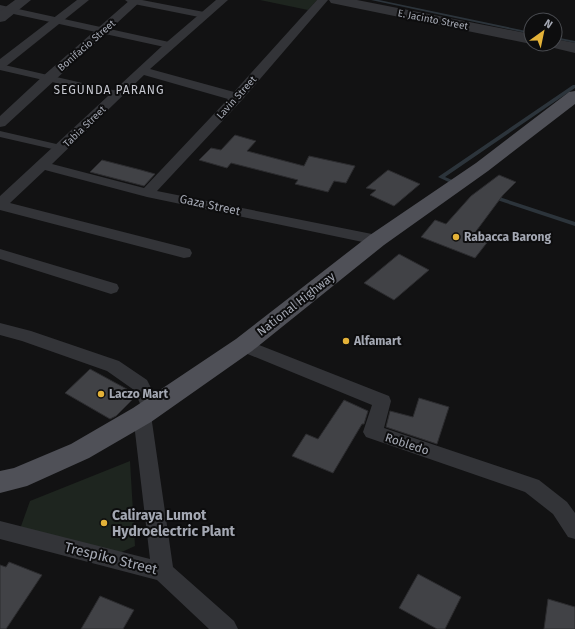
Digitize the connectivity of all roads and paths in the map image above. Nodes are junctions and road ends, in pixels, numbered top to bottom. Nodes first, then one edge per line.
1 (24, 0) edge
2 (84, 0) edge
3 (134, 0) edge
4 (223, 0) edge
5 (323, 0) edge
6 (336, 0) edge
7 (3, 12) edge
8 (204, 15) junction
9 (58, 20) junction
10 (104, 30) junction
11 (523, 37) edge
12 (169, 45) junction
13 (563, 46) edge
14 (575, 48) edge
15 (0, 66) edge
16 (142, 71) junction
17 (47, 79) junction
18 (117, 94) junction
19 (575, 96) edge
20 (237, 97) junction
21 (0, 123) edge
22 (0, 134) edge
23 (61, 148) junction
24 (44, 166) junction
25 (148, 193) junction
26 (0, 205) edge
27 (378, 240) junction
28 (0, 254) edge
29 (184, 254) dead end
30 (111, 288) dead end
31 (0, 329) edge
32 (244, 345) junction
33 (147, 412) junction
34 (0, 482) edge
35 (0, 530) edge
36 (575, 530) edge
37 (163, 572) junction
38 (226, 629) edge

1 - 7 street
2 - 9 street
3 - 8 street
3 - 10 street, Bonifacio Street
4 - 8 street, Tabia Street
5 - 20 street, Lavin Street
6 - 11 street, E. Jacinto Street
7 - 9 street
8 - 12 street, Tabia Street
9 - 10 street
9 - 15 street
10 - 12 street
10 - 17 street, Bonifacio Street
12 - 16 street, Tabia Street
13 - 14 street
15 - 17 street
16 - 18 street, Tabia Street
16 - 20 street
17 - 18 street
17 - 21 street, Bonifacio Street
18 - 23 street, Tabia Street
19 - 27 main road, National Highway
20 - 25 street, Lavin Street
22 - 23 street
23 - 24 street, Tabia Street
24 - 25 street, Gaza Street
24 - 26 street, Tabia Street
25 - 27 street, Gaza Street
26 - 29 street
27 - 32 main road, National Highway
28 - 30 street
31 - 33 street, Trespiko Street
32 - 33 main road, National Highway
32 - 36 street, Robledo
33 - 34 main road, National Highway
33 - 37 street, Trespiko Street
35 - 37 street, Trespiko Street
37 - 38 street

